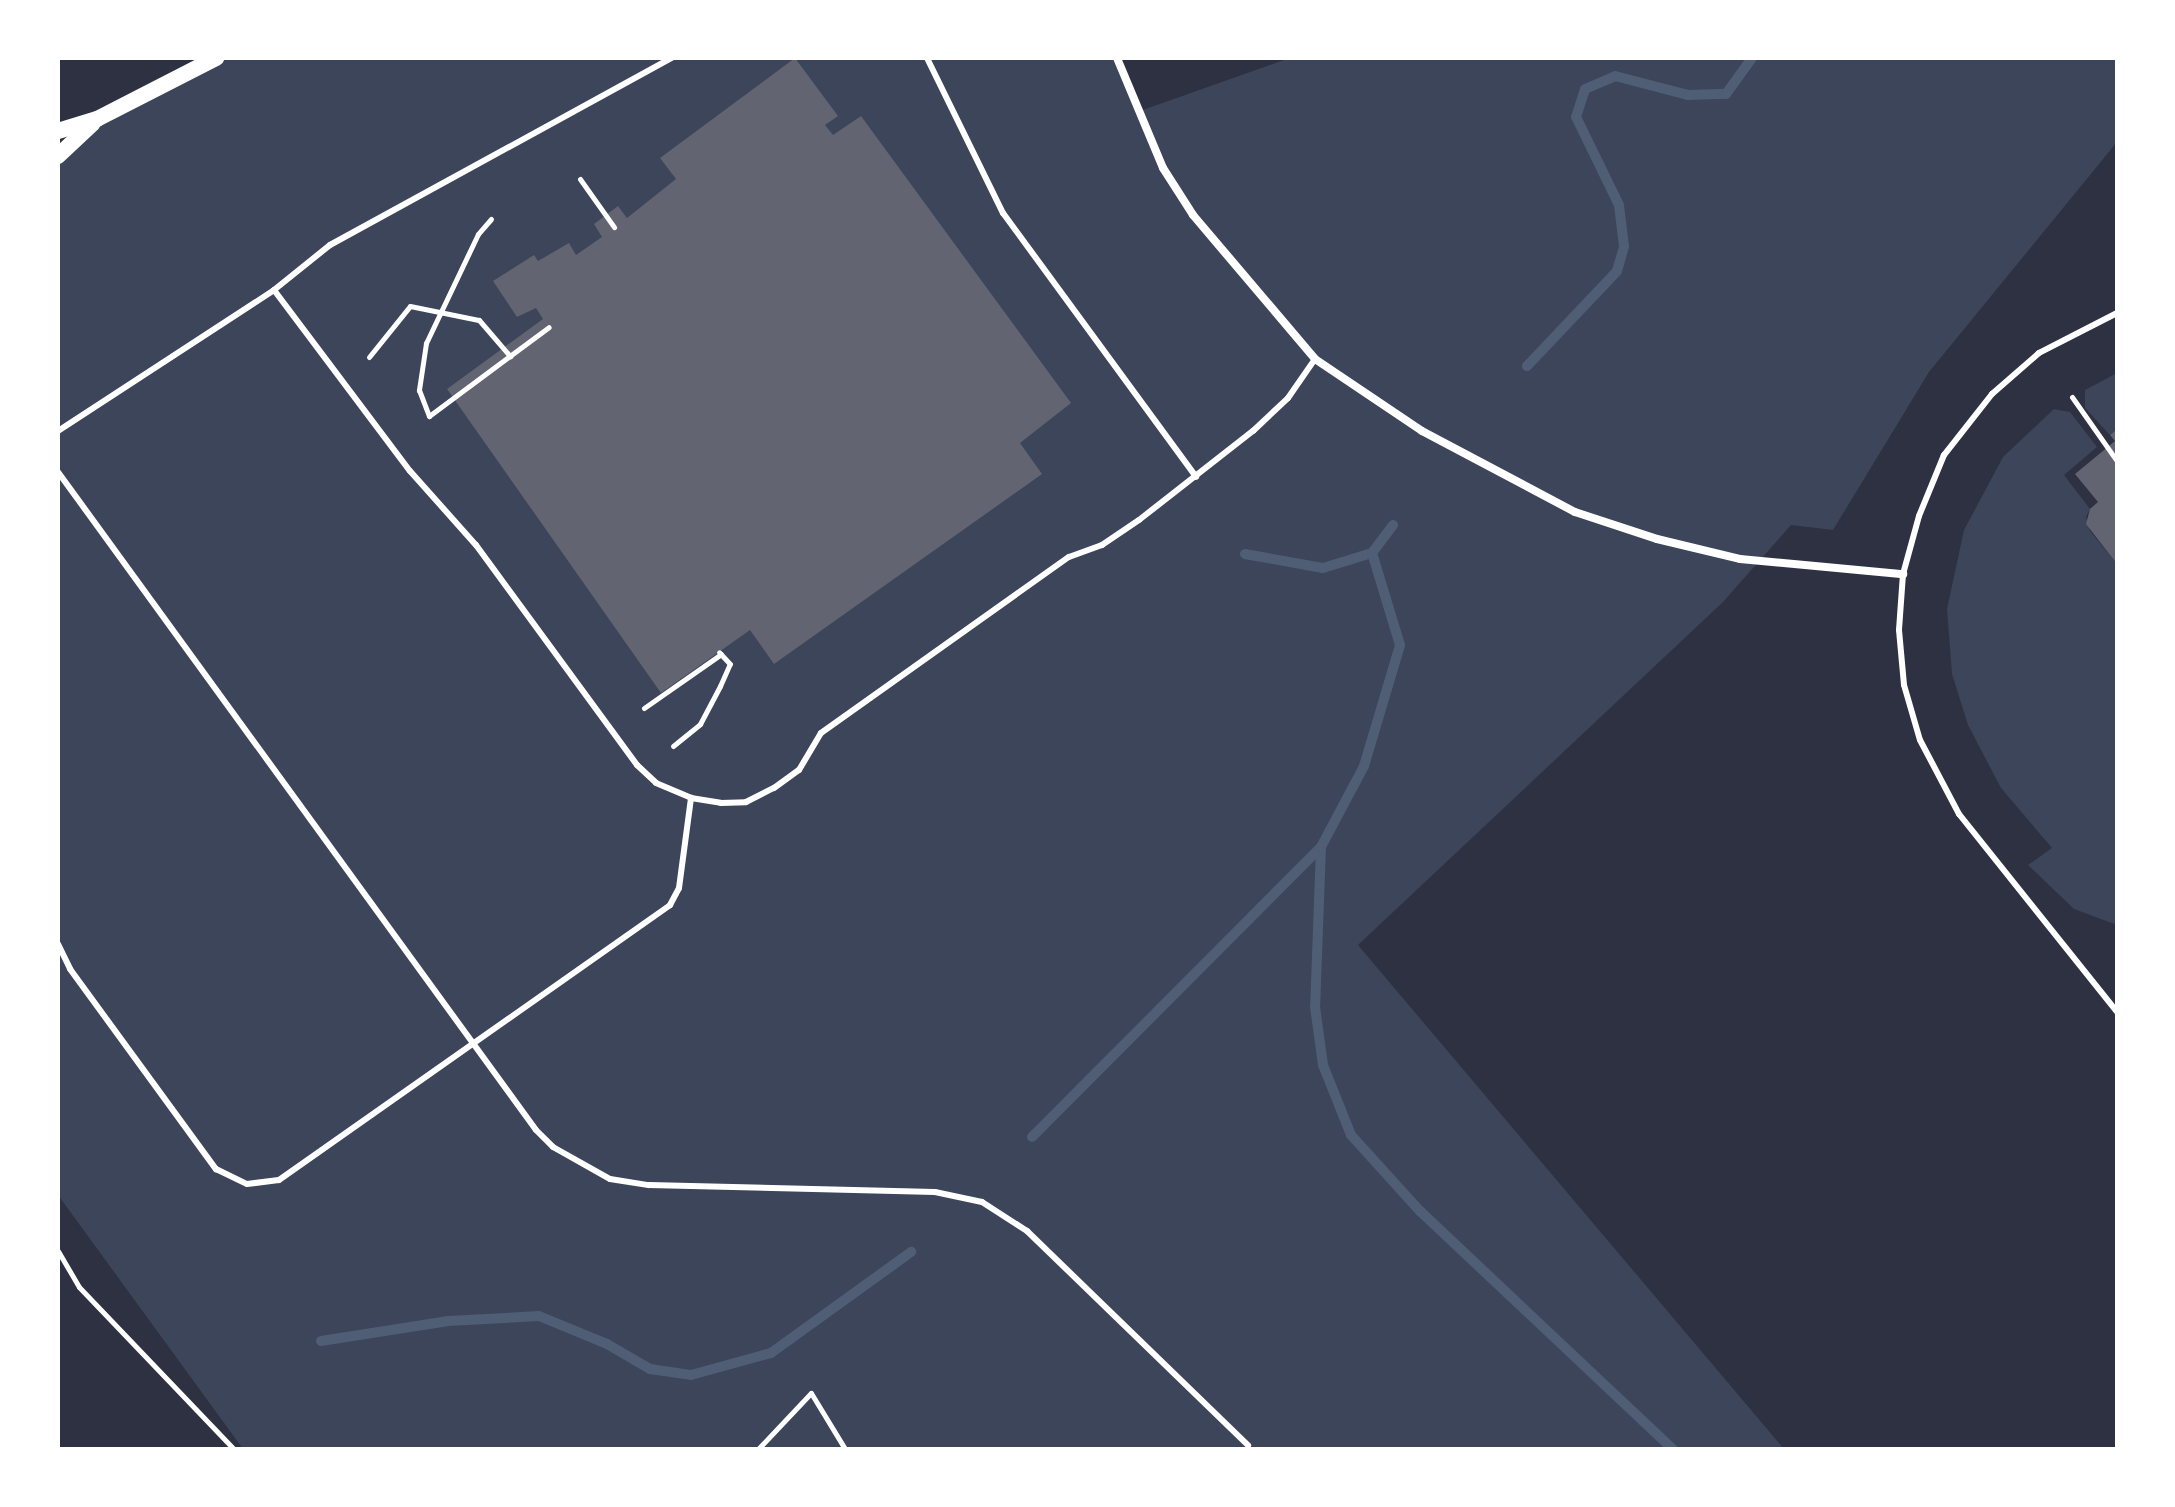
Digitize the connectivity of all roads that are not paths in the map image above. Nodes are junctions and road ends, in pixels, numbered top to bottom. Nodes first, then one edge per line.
1 (216, 58) edge
2 (672, 58) edge
3 (927, 58) edge
4 (1117, 58) edge
5 (97, 119) junction
6 (58, 131) edge
7 (58, 156) edge
8 (274, 290) junction
9 (2117, 313) edge
10 (1315, 359) junction
11 (58, 431) edge
12 (58, 472) edge
13 (1196, 477) junction
14 (1903, 574) junction
15 (691, 798) junction
16 (58, 944) edge
17 (2117, 1012) edge
18 (474, 1046) junction
19 (1248, 1445) dead end

1 - 5 main road
2 - 8 lane
3 - 13 lane
4 - 10 street
5 - 6 main road
5 - 7 main road
8 - 11 lane
8 - 15 lane
9 - 14 lane
10 - 13 lane
10 - 14 street
12 - 18 lane
13 - 15 lane
14 - 17 lane
15 - 18 lane
16 - 18 lane
18 - 19 lane

